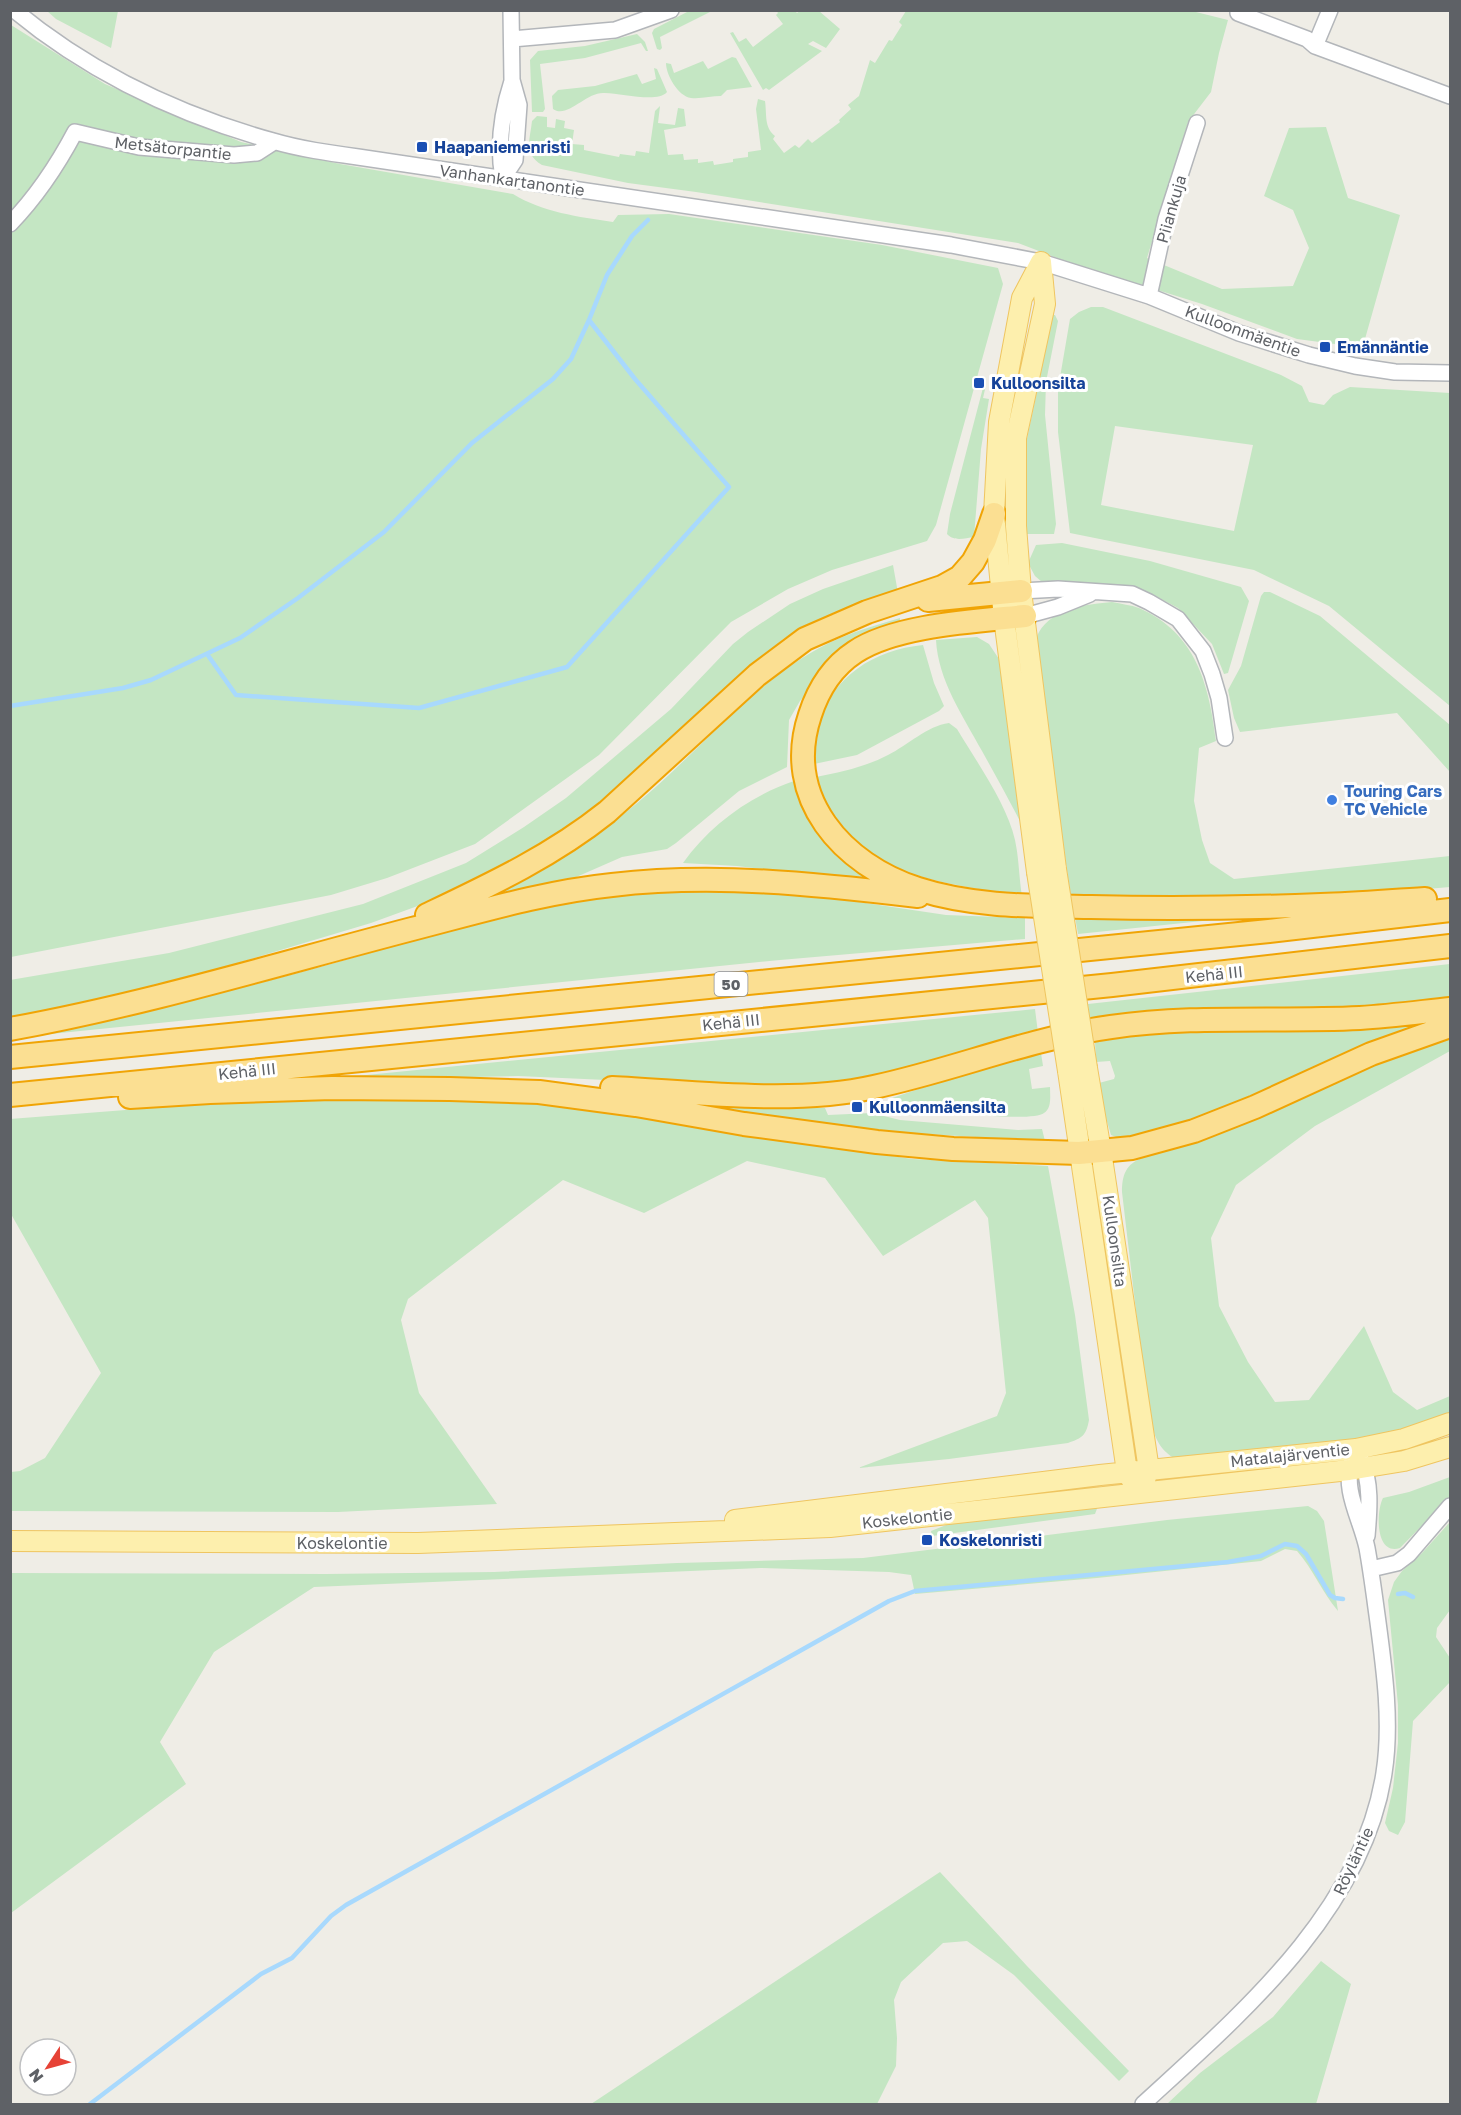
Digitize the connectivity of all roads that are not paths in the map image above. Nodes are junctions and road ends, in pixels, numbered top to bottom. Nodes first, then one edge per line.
1 (14, 10) edge
2 (511, 10) edge
3 (671, 10) edge
4 (1330, 10) edge
5 (1238, 13) dead end
6 (512, 39) junction
7 (1315, 46) junction
8 (1450, 96) edge
9 (1197, 123) dead end
10 (274, 142) junction
11 (503, 178) junction
12 (10, 224) edge
13 (1041, 262) junction
14 (1149, 296) junction
15 (1450, 373) edge
16 (994, 514) junction
17 (1011, 591) junction
18 (1093, 593) junction
19 (891, 604) junction
20 (1014, 617) junction
21 (1225, 738) dead end
22 (964, 901) junction
23 (1450, 903) edge
24 (1450, 910) edge
25 (379, 938) junction
26 (1450, 946) edge
27 (1450, 1009) edge
28 (1450, 1026) edge
29 (10, 1029) edge
30 (10, 1057) edge
31 (1077, 1070) junction
32 (42, 1091) junction
33 (539, 1092) junction
34 (10, 1095) edge
35 (1101, 1151) junction
36 (1079, 1153) junction
37 (1450, 1423) edge
38 (1450, 1447) edge
39 (1356, 1449) junction
40 (1357, 1468) junction
41 (1149, 1470) junction
42 (1127, 1472) junction
43 (1140, 1492) junction
44 (1450, 1506) edge
45 (674, 1532) junction
46 (10, 1540) edge
47 (1371, 1569) junction
48 (1143, 2104) edge

1 - 10 street, Vanhankartanontie
2 - 6 street
3 - 6 street
4 - 7 street
5 - 7 street
6 - 11 street
7 - 8 street
9 - 14 street, Piiankuja
10 - 11 street, Vanhankartanontie
10 - 12 street, Metsätorpantie
11 - 13 street, Vanhankartanontie
13 - 14 street, Kulloonmäentie
13 - 16 main road, Kulloonsilta
13 - 17 main road, Kulloonsilta
14 - 15 street, Kulloonmäentie
16 - 17 main road, Kulloonsilta
16 - 19 highway
17 - 18 street
17 - 19 highway
17 - 20 main road, Kulloonsilta
18 - 20 street
18 - 21 street
19 - 25 highway
20 - 22 highway
20 - 31 main road, Kulloonsilta, bridge
22 - 23 highway
22 - 25 highway
24 - 30 highway, 50
25 - 29 highway
26 - 32 highway, Kehä III / 50
27 - 33 highway
28 - 35 highway
31 - 35 main road, Kulloonsilta
31 - 36 main road, Kulloonsilta
32 - 33 highway
32 - 34 highway, Kehä III / 50
33 - 36 highway
35 - 36 highway
35 - 41 main road, Kulloonsilta
36 - 42 main road, Kulloonsilta
37 - 39 main road, Matalajärventie
38 - 40 main road, Matalajärventie
39 - 40 street, Röyläntie
39 - 41 main road, Matalajärventie
40 - 43 main road, Matalajärventie
40 - 47 street, Röyläntie
41 - 42 main road, Matalajärventie
41 - 43 main road
42 - 43 main road, Kulloonsilta
42 - 45 main road, Koskelontie
43 - 45 main road, Koskelontie
44 - 47 street
45 - 46 main road, Koskelontie
47 - 48 street, Röyläntie

